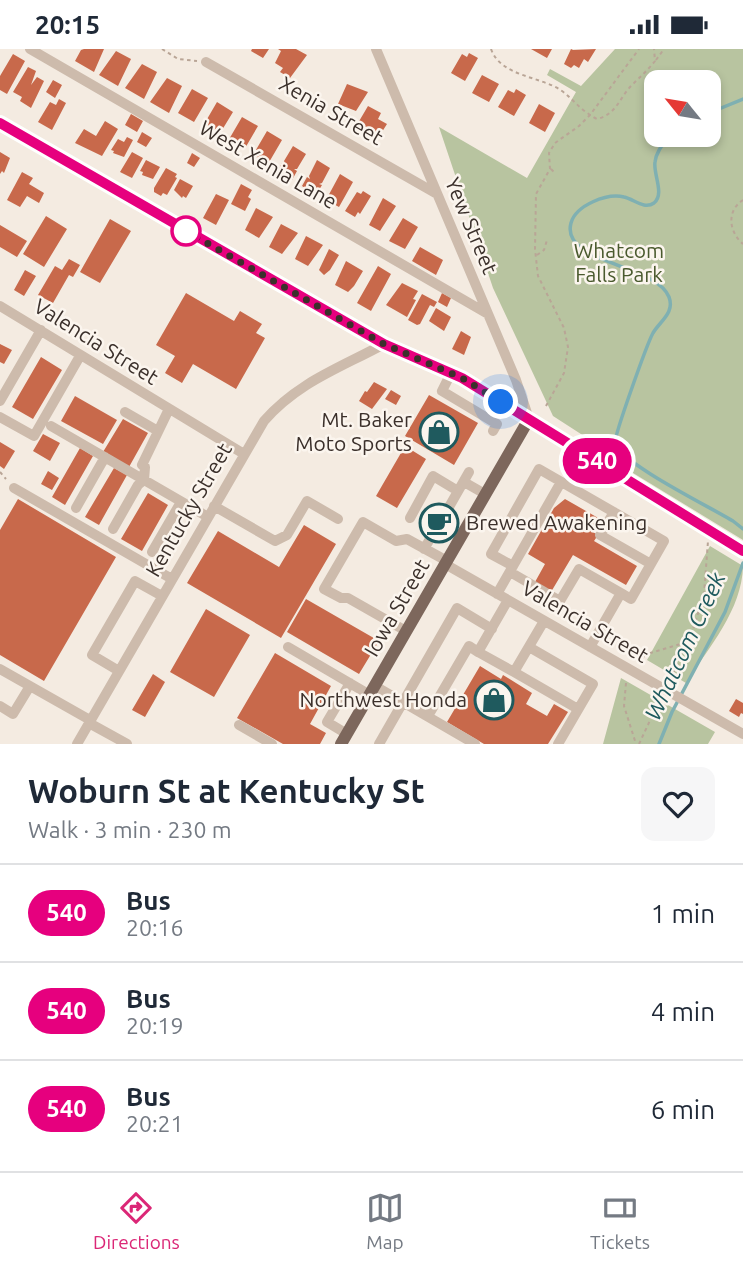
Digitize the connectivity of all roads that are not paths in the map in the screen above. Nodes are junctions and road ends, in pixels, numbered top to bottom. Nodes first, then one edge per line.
1 (30, 49) edge
2 (376, 49) edge
3 (206, 62) road end
4 (0, 123) edge
5 (437, 194) junction
6 (0, 306) edge
7 (488, 314) junction
8 (41, 330) junction
9 (384, 344) junction
10 (80, 356) junction
11 (451, 373) junction
12 (0, 401) edge
13 (169, 409) junction
14 (125, 412) dead end
15 (0, 417) edge
16 (529, 419) junction
17 (51, 426) dead end
18 (158, 431) junction
19 (493, 431) dead end
20 (244, 454) junction
21 (105, 457) junction
22 (144, 480) junction
23 (464, 482) junction
24 (561, 482) junction
25 (14, 488) dead end
26 (485, 495) junction
27 (181, 502) junction
28 (215, 506) junction
29 (76, 508) dead end
30 (614, 512) junction
31 (208, 517) junction
32 (410, 518) dead end
33 (338, 519) dead end
34 (113, 529) dead end
35 (427, 544) junction
36 (743, 551) edge
37 (152, 552) dead end
38 (446, 563) junction
39 (651, 564) junction
40 (511, 569) junction
41 (172, 579) junction
42 (621, 593) junction
43 (497, 594) junction
44 (162, 596) junction
45 (508, 600) junction
46 (544, 621) junction
47 (492, 629) junction
48 (406, 631) junction
49 (288, 647) dead end
50 (529, 647) junction
51 (590, 647) junction
52 (478, 652) junction
53 (0, 669) edge
54 (119, 671) junction
55 (514, 673) junction
56 (350, 683) junction
57 (30, 686) junction
58 (372, 690) junction
59 (403, 702) junction
60 (0, 706) edge
61 (578, 709) junction
62 (428, 716) junction
63 (90, 722) junction
64 (239, 725) dead end
65 (741, 733) edge
66 (344, 739) edge
67 (77, 744) edge
68 (127, 744) edge
69 (272, 744) edge
70 (379, 744) edge
71 (475, 744) edge
72 (558, 744) edge
73 (736, 744) edge

1 - 7 street, West Xenia Lane
2 - 5 street, Yew Street
3 - 5 street, Xenia Street
4 - 9 main road
5 - 7 street, Yew Street
6 - 8 street, Valencia Street
7 - 16 street, Yew Street
8 - 10 street, Valencia Street
8 - 12 street
9 - 11 main road
9 - 20 street, Kentucky Street
10 - 13 street, Valencia Street
10 - 15 street
11 - 16 main road
11 - 19 street
13 - 18 street
13 - 20 street, Valencia Street
14 - 18 street
16 - 26 main road, Iowa Street
16 - 36 street
17 - 21 street
18 - 22 street
20 - 28 street, Kentucky Street
21 - 22 street
21 - 29 street
22 - 27 street
22 - 34 street
23 - 26 street
23 - 32 street
23 - 35 street
24 - 30 street
24 - 40 street
24 - 40 street
25 - 41 street
26 - 38 main road, Iowa Street
27 - 31 street
27 - 37 street
28 - 31 street, Kentucky Street
28 - 33 street
30 - 39 street
30 - 39 street
31 - 41 street, Kentucky Street
35 - 38 street, Valencia Street
35 - 48 street, Valencia Street
38 - 43 street, Valencia Street
38 - 48 main road, Iowa Street
39 - 42 street
40 - 42 street
40 - 43 street
41 - 44 street, Kentucky Street
42 - 51 street
43 - 45 street, Valencia Street
44 - 54 street, Kentucky Street
44 - 54 street
45 - 46 street, Valencia Street
45 - 47 street
46 - 50 street
46 - 51 street, Valencia Street
47 - 52 street
47 - 59 street
48 - 58 main road, Iowa Street
49 - 56 street
50 - 55 street
50 - 61 street
51 - 65 street, Valencia Street
52 - 55 street
52 - 62 street
53 - 57 street
54 - 63 street, Kentucky Street
55 - 61 street
56 - 58 street
56 - 66 street
57 - 60 street
57 - 63 street
58 - 59 street
58 - 66 main road, Iowa Street
59 - 62 street
59 - 70 street
61 - 72 street
62 - 71 street
63 - 67 street, Kentucky Street
63 - 68 street
64 - 69 street
65 - 73 street

